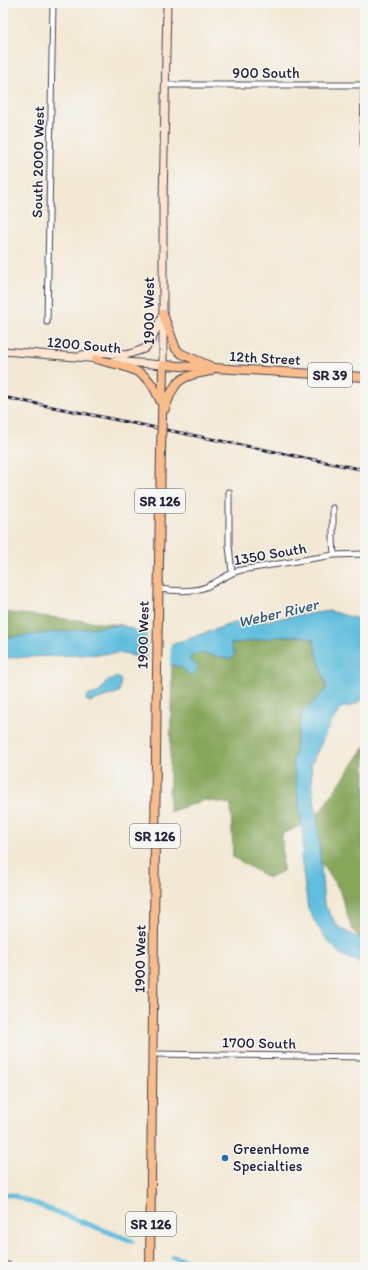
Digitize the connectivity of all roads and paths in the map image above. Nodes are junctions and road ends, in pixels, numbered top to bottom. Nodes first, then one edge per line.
1 (52, 3) edge
2 (167, 3) edge
3 (166, 85) junction
4 (364, 85) edge
5 (365, 150) edge
6 (163, 314) junction
7 (47, 322) dead end
8 (3, 351) edge
9 (72, 357) junction
10 (96, 359) junction
11 (163, 365) junction
12 (220, 369) junction
13 (365, 377) edge
14 (162, 406) junction
15 (162, 417) junction
16 (229, 492) dead end
17 (333, 508) dead end
18 (365, 554) edge
19 (334, 555) junction
20 (232, 572) junction
21 (158, 589) junction
22 (152, 1054) junction
23 (365, 1057) edge
24 (3, 1264) edge
25 (11, 1267) edge
26 (150, 1267) edge

1 - 7 street, South 2000 West
2 - 3 main road, 1900 West / SR 126
3 - 4 street, 900 South
3 - 6 main road, 1900 West / SR 126
4 - 5 street
6 - 9 main road
6 - 11 main road, 1900 West / SR 126
6 - 12 main road
8 - 9 main road, 1200 South / SR 39
9 - 10 main road, 1200 South / SR 39
10 - 11 main road, 1200 South / SR 39
10 - 14 main road
11 - 12 main road, 12th Street / SR 39
11 - 14 main road, 1900 West / SR 126
12 - 13 main road, 12th Street / SR 39
12 - 15 main road
14 - 15 main road, 1900 West / SR 126
15 - 21 main road, 1900 West / SR 126, bridge
16 - 20 street
17 - 19 street
18 - 19 street, 1350 South
19 - 20 street, 1350 South
20 - 21 street, 1350 South
21 - 22 main road, 1900 West / SR 126
22 - 23 street, 1700 South
22 - 26 main road, 1900 West / SR 126
24 - 25 street

